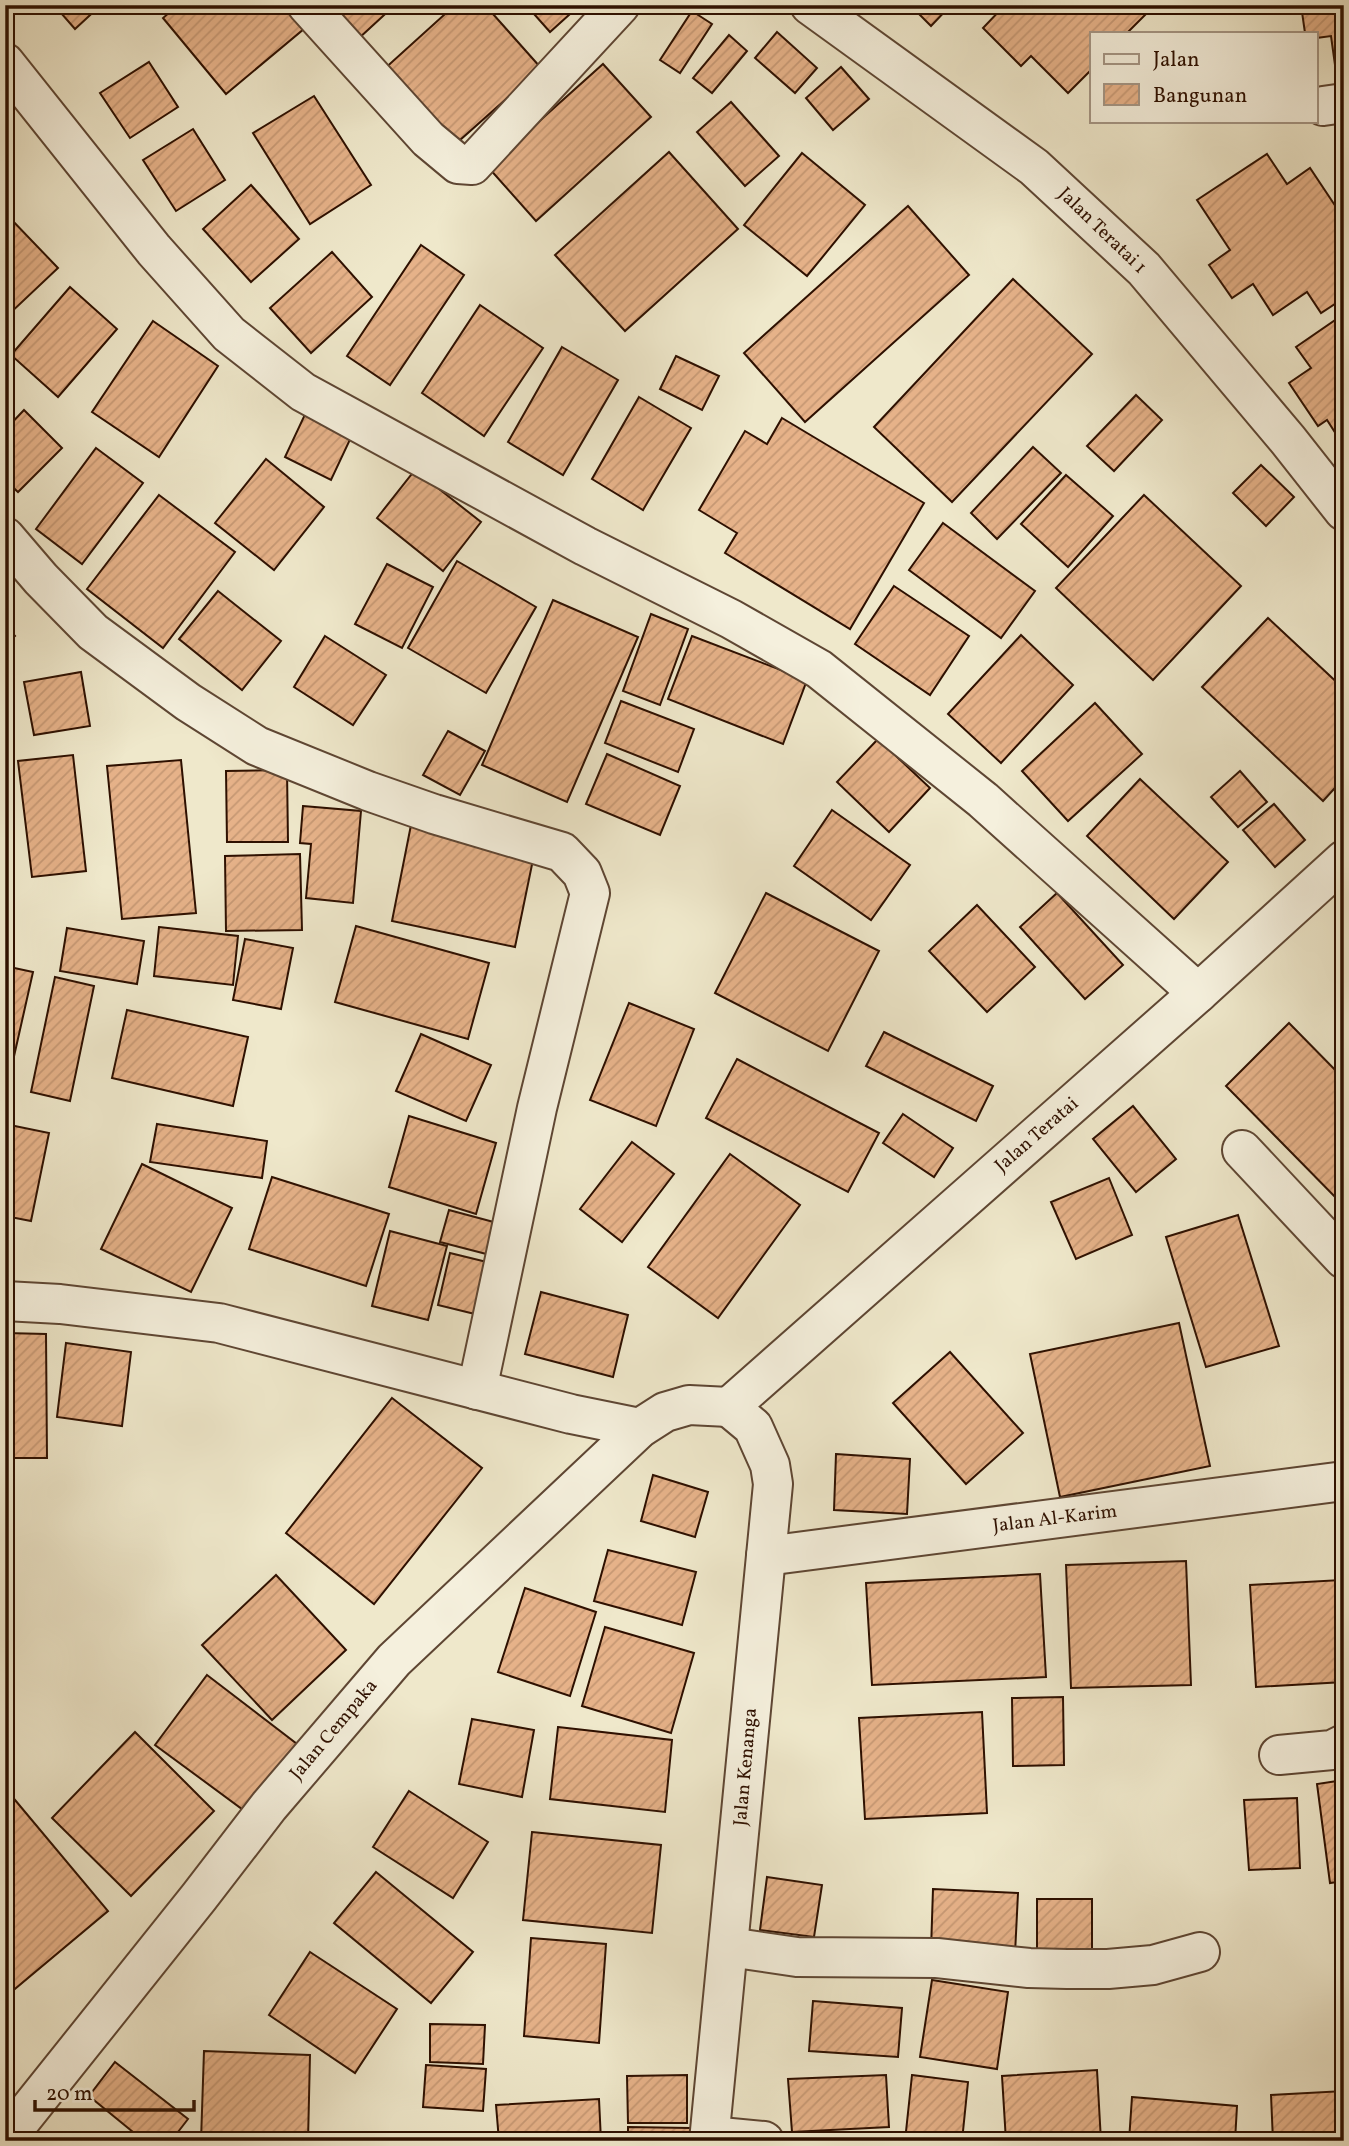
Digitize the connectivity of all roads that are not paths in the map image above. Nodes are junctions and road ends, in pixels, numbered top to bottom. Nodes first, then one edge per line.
1 (307, 5) edge
2 (620, 5) edge
3 (810, 5) edge
4 (5, 63) edge
5 (1344, 511) edge
6 (5, 537) edge
7 (1344, 860) edge
8 (1198, 993) junction
9 (1242, 1150) dead end
10 (1344, 1259) edge
11 (5, 1301) edge
12 (477, 1390) junction
13 (729, 1407) junction
14 (640, 1428) junction
15 (1344, 1482) edge
16 (766, 1556) junction
17 (1344, 1744) edge
18 (1279, 1755) dead end
19 (729, 1947) junction
20 (1199, 1952) dead end
21 (709, 2138) edge
22 (5, 2140) edge
23 (764, 2141) edge

1 - 2 street
3 - 5 street, Jalan Teratai 1
4 - 8 street
6 - 12 street
7 - 8 street, Jalan Teratai
8 - 13 street, Jalan Teratai
9 - 10 street
11 - 12 street
12 - 14 street
13 - 14 street, Jalan Cempaka
13 - 16 street, Jalan Kenanga
14 - 22 street, Jalan Cempaka
15 - 16 street, Jalan Al-Karim
16 - 19 street, Jalan Kenanga
17 - 18 street
19 - 20 street
19 - 21 street, Jalan Kenanga
21 - 23 street

